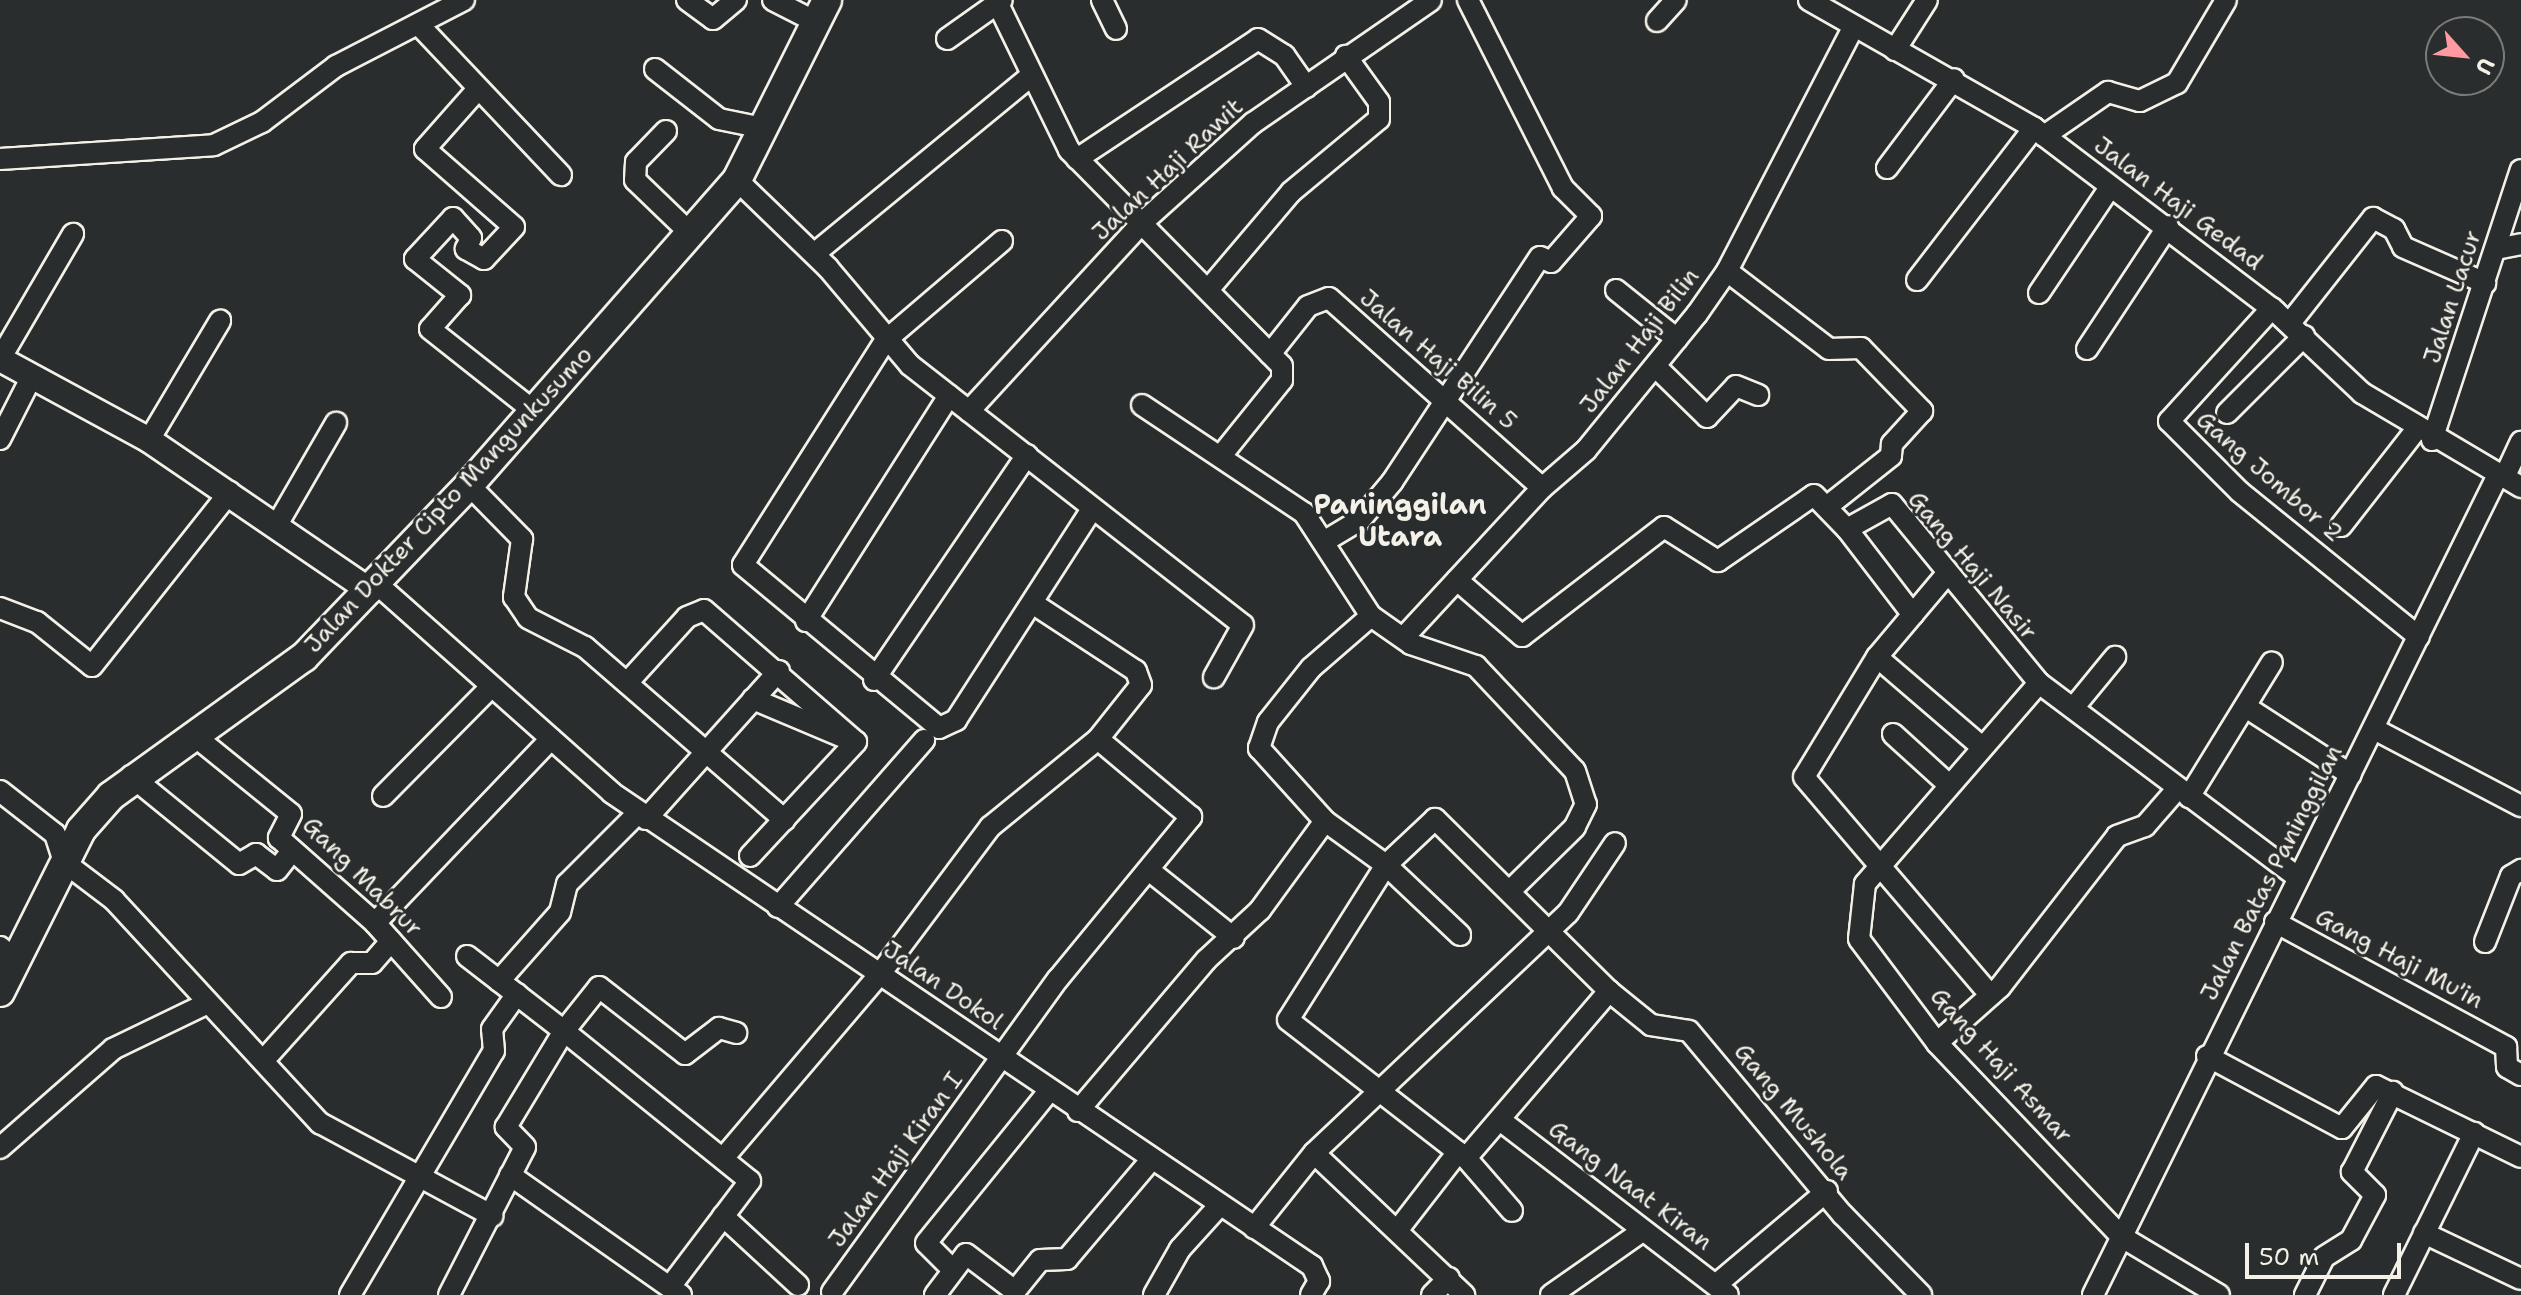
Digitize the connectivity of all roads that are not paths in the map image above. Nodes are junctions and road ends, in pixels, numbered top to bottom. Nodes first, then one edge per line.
1 (464, 0) edge
2 (687, 0) edge
3 (736, 0) edge
4 (773, 0) edge
5 (1102, 0) edge
6 (1431, 0) edge
7 (1468, 0) edge
8 (1676, 0) edge
9 (1810, 0) edge
10 (1927, 0) edge
11 (2226, 0) edge
12 (998, 1) edge
13 (821, 11) edge
14 (1657, 21) dead end
15 (418, 24) junction
16 (1853, 28) junction
17 (1116, 29) dead end
18 (947, 39) dead end
19 (1895, 50) junction
20 (1346, 56) junction
21 (655, 69) dead end
22 (1028, 78) junction
23 (1954, 79) junction
24 (1306, 87) junction
25 (478, 89) junction
26 (763, 128) junction
27 (666, 131) dead end
28 (2039, 132) junction
29 (0, 159) edge
30 (1077, 159) junction
31 (1887, 168) dead end
32 (2521, 170) edge
33 (561, 175) dead end
34 (737, 180) junction
35 (2109, 189) junction
36 (1143, 222) junction
37 (2168, 226) junction
38 (690, 233) junction
39 (73, 234) dead end
40 (1002, 241) dead end
41 (2521, 244) edge
42 (2496, 249) junction
43 (814, 254) junction
44 (1727, 271) junction
45 (1917, 280) dead end
46 (2485, 283) junction
47 (1208, 290) junction
48 (1616, 290) dead end
49 (2039, 293) dead end
50 (2272, 308) junction
51 (220, 321) dead end
52 (2297, 330) junction
53 (1677, 339) junction
54 (885, 341) junction
55 (2087, 349) dead end
56 (1270, 354) junction
57 (0, 359) edge
58 (1657, 368) junction
59 (32, 376) junction
60 (1758, 395) dead end
61 (949, 396) junction
62 (1447, 403) junction
63 (1142, 405) dead end
64 (534, 411) junction
65 (969, 411) junction
66 (2227, 413) dead end
67 (336, 423) dead end
68 (2424, 435) junction
69 (0, 439) edge
70 (149, 440) junction
71 (2521, 442) edge
72 (1027, 455) junction
73 (1221, 456) junction
74 (2507, 480) edge
75 (469, 485) junction
76 (1542, 488) junction
77 (230, 492) junction
78 (1828, 506) junction
79 (1092, 509) junction
80 (278, 523) junction
81 (2341, 526) dead end
82 (1847, 529) junction
83 (1325, 541) junction
84 (1946, 575) junction
85 (1457, 580) junction
86 (374, 588) junction
87 (1034, 604) junction
88 (0, 608) edge
89 (1913, 615) junction
90 (1371, 616) junction
91 (806, 621) junction
92 (1404, 637) junction
93 (2419, 637) junction
94 (1877, 657) junction
95 (2115, 657) dead end
96 (2272, 662) dead end
97 (779, 671) junction
98 (1214, 677) dead end
99 (874, 680) junction
100 (627, 683) junction
101 (2039, 683) junction
102 (491, 687) junction
103 (753, 699) junction
104 (2074, 707) junction
105 (2249, 709) junction
106 (2376, 730) junction
107 (1893, 734) dead end
108 (196, 737) junction
109 (551, 739) junction
110 (1098, 739) junction
111 (924, 740) dead end
112 (856, 742) junction
113 (1982, 747) junction
114 (706, 751) junction
115 (2351, 775) junction
116 (131, 776) junction
117 (1949, 785) junction
118 (0, 791) edge
119 (2183, 793) junction
120 (383, 796) dead end
121 (2521, 806) edge
122 (642, 816) junction
123 (785, 820) junction
124 (1325, 821) junction
125 (1615, 843) dead end
126 (292, 851) junction
127 (750, 856) dead end
128 (64, 862) junction
129 (1882, 862) junction
130 (1386, 865) junction
131 (2521, 870) edge
132 (1150, 871) junction
133 (2297, 877) junction
134 (1511, 890) junction
135 (778, 907) junction
136 (2275, 922) junction
137 (375, 923) junction
138 (1551, 929) junction
139 (1460, 935) dead end
140 (1234, 938) junction
141 (391, 941) junction
142 (2485, 942) dead end
143 (8, 954) edge
144 (467, 956) dead end
145 (880, 974) junction
146 (499, 981) junction
147 (1609, 991) junction
148 (0, 992) edge
149 (517, 994) junction
150 (1990, 995) junction
151 (441, 997) dead end
152 (206, 1004) junction
153 (564, 1031) junction
154 (736, 1033) dead end
155 (1937, 1043) junction
156 (2207, 1056) junction
157 (1002, 1058) junction
158 (263, 1061) junction
159 (2521, 1075) edge
160 (1049, 1091) junction
161 (2393, 1092) junction
162 (1383, 1094) junction
163 (1078, 1111) junction
164 (1500, 1120) junction
165 (2474, 1133) junction
166 (0, 1148) edge
167 (1314, 1153) junction
168 (1462, 1155) junction
169 (725, 1156) junction
170 (2521, 1157) edge
171 (1151, 1160) junction
172 (510, 1175) junction
173 (415, 1177) junction
174 (1827, 1191) junction
175 (1219, 1206) junction
176 (1512, 1211) dead end
177 (493, 1216) junction
178 (723, 1216) junction
179 (1400, 1227) junction
180 (1254, 1228) junction
181 (1641, 1232) junction
182 (2424, 1233) junction
183 (2122, 1237) junction
184 (951, 1268) junction
185 (1449, 1278) junction
186 (2521, 1279) edge
187 (798, 1285) dead end
188 (676, 1289) edge
189 (1722, 1290) edge
190 (832, 1292) dead end
191 (350, 1295) edge
192 (449, 1295) edge
193 (935, 1295) edge
194 (1154, 1295) edge
195 (1311, 1295) edge
196 (1432, 1295) edge
197 (1464, 1295) edge
198 (1551, 1295) edge
199 (1921, 1295) edge
200 (2093, 1295) edge
201 (2219, 1295) edge
202 (2305, 1295) edge
203 (2394, 1295) edge

1 - 15 street
2 - 3 street
4 - 13 street
5 - 17 street
6 - 20 street, Jalan Haji Rawit
7 - 62 street
8 - 14 street
9 - 16 street, Jalan Haji Gedad
10 - 19 street
11 - 28 street
12 - 18 street
12 - 22 street
13 - 26 main road, Jalan Dokter Cipto Mangunkusumo
15 - 25 street
15 - 29 street
16 - 19 street, Jalan Haji Gedad
16 - 44 street, Jalan Haji Bilin
19 - 23 street, Jalan Haji Gedad
20 - 24 street, Jalan Haji Rawit
20 - 47 street
21 - 26 street
22 - 30 street
22 - 43 street
23 - 28 street, Jalan Haji Gedad
23 - 31 street
24 - 30 street
24 - 36 street, Jalan Haji Rawit
25 - 33 street
25 - 64 street
26 - 34 main road, Jalan Dokter Cipto Mangunkusumo
27 - 38 street
28 - 35 street, Jalan Haji Gedad
28 - 45 street
30 - 36 street
32 - 42 street, Jalan Lacur
34 - 38 main road, Jalan Dokter Cipto Mangunkusumo
34 - 43 street
35 - 37 street, Jalan Haji Gedad
35 - 49 street
36 - 47 street
36 - 65 street, Jalan Haji Rawit
37 - 50 street, Jalan Haji Gedad
37 - 55 street
38 - 64 main road, Jalan Dokter Cipto Mangunkusumo
39 - 57 street
40 - 54 street
41 - 42 street
42 - 46 street, Jalan Lacur
43 - 54 street
44 - 53 street, Jalan Haji Bilin
44 - 78 street
46 - 52 street
46 - 68 street, Jalan Lacur
47 - 56 street
48 - 53 street
50 - 52 street, Jalan Haji Gedad
50 - 93 street, Gang Jombor 2
51 - 70 street
52 - 66 street
52 - 68 street, Jalan Haji Gedad
53 - 58 street, Jalan Haji Bilin
54 - 61 street
54 - 91 street
56 - 62 street, Jalan Haji Bilin 5
56 - 73 street
57 - 59 street
58 - 60 street
58 - 76 street, Jalan Haji Bilin
59 - 69 street
59 - 70 street
61 - 65 street
61 - 91 street
62 - 76 street, Jalan Haji Bilin 5
62 - 83 street
63 - 73 street
64 - 75 main road, Jalan Dokter Cipto Mangunkusumo
65 - 72 street
67 - 80 street
68 - 74 street, Jalan Haji Gedad
68 - 81 street, Jalan Lacur
70 - 77 street
71 - 74 street, Jalan Batas Paninggilan
72 - 79 street
72 - 99 street
73 - 83 street
74 - 93 street, Jalan Batas Paninggilan
75 - 86 main road, Jalan Dokter Cipto Mangunkusumo
75 - 100 street
76 - 85 street, Jalan Haji Bilin
77 - 80 street
77 - 88 street
78 - 82 street
78 - 85 street
79 - 87 street
79 - 98 street
80 - 86 street
82 - 84 street, Gang Haji Nasir
82 - 89 street
83 - 90 street
84 - 89 street
84 - 101 street, Gang Haji Nasir
85 - 92 street, Jalan Haji Bilin
86 - 102 street, Jalan Dokol
86 - 108 main road, Jalan Dokter Cipto Mangunkusumo
87 - 99 street
87 - 110 street
89 - 94 street
90 - 92 street
90 - 124 street
91 - 99 street
92 - 134 street
93 - 106 street, Jalan Batas Paninggilan
94 - 113 street
94 - 129 street
95 - 104 street
96 - 105 street
97 - 100 street
97 - 103 street
97 - 112 street
100 - 114 street
101 - 104 street, Gang Haji Nasir
101 - 113 street, Gang Haji Asmar
102 - 109 street, Jalan Dokol
102 - 120 street
103 - 112 street
103 - 114 street
104 - 119 street, Gang Haji Nasir
105 - 115 street
105 - 119 street
106 - 115 street, Jalan Batas Paninggilan
106 - 121 street
107 - 117 street
108 - 116 main road, Jalan Dokter Cipto Mangunkusumo
108 - 126 street, Gang Mabrur
109 - 122 street, Jalan Dokol
109 - 137 street
110 - 132 street, Jalan Haji Kiran I
110 - 145 street
111 - 135 street
112 - 123 street
113 - 117 street, Gang Haji Asmar
114 - 122 street
114 - 123 street
115 - 133 street, Jalan Batas Paninggilan
116 - 126 street
116 - 128 main road, Jalan Dokter Cipto Mangunkusumo
117 - 129 street, Gang Haji Asmar
118 - 128 street
119 - 133 street, Gang Haji Nasir
119 - 150 street
122 - 135 street, Jalan Dokol
122 - 146 street
123 - 127 street
124 - 130 street
124 - 140 street
125 - 138 street
126 - 137 street, Gang Mabrur
128 - 143 main road, Jalan Dokter Cipto Mangunkusumo
128 - 152 street
129 - 150 street
129 - 155 street, Gang Haji Asmar
130 - 134 street, Gang Mushola
130 - 139 street
130 - 162 street
131 - 142 street
132 - 140 street
132 - 157 street, Jalan Haji Kiran I
133 - 136 street, Jalan Batas Paninggilan
134 - 138 street, Gang Mushola
135 - 145 street, Jalan Dokol
136 - 156 street, Jalan Batas Paninggilan
136 - 159 street, Gang Haji Mu'in
137 - 141 street, Gang Mabrur
138 - 147 street, Gang Mushola
138 - 162 street
140 - 163 street
141 - 151 street, Gang Mabrur
141 - 158 street
143 - 148 main road, Jalan Dokter Cipto Mangunkusumo
144 - 146 street
145 - 157 street, Jalan Dokol
145 - 169 street
146 - 149 street
147 - 164 street
147 - 174 street, Gang Mushola
149 - 153 street
149 - 173 street
150 - 155 street
152 - 158 street
152 - 166 street
153 - 154 street
153 - 169 street
153 - 172 street
155 - 183 street, Gang Haji Asmar
156 - 161 street
156 - 183 street, Jalan Batas Paninggilan
157 - 160 street, Jalan Dokol
157 - 190 street, Jalan Haji Kiran I
158 - 173 street
160 - 163 street, Jalan Dokol
160 - 184 street
161 - 165 street
161 - 202 street
162 - 167 street
162 - 168 street
163 - 171 street, Jalan Dokol
164 - 168 street
164 - 181 street, Gang Naat Kiran
165 - 170 street
165 - 182 street
167 - 179 street
167 - 180 street
168 - 176 street
168 - 179 street
169 - 178 street
171 - 175 street, Jalan Dokol
171 - 184 street
172 - 177 street
172 - 188 street
173 - 177 street
173 - 191 street
174 - 189 street
174 - 199 street, Gang Mushola
175 - 180 street, Jalan Dokol
175 - 194 street
177 - 192 street
178 - 187 street
178 - 188 street
179 - 185 street
180 - 195 street, Jalan Dokol
181 - 189 street, Gang Naat Kiran
181 - 198 street
182 - 186 street
182 - 203 street
183 - 200 street, Jalan Batas Paninggilan
183 - 201 street, Gang Haji Asmar
184 - 193 street
185 - 196 street
185 - 197 street

